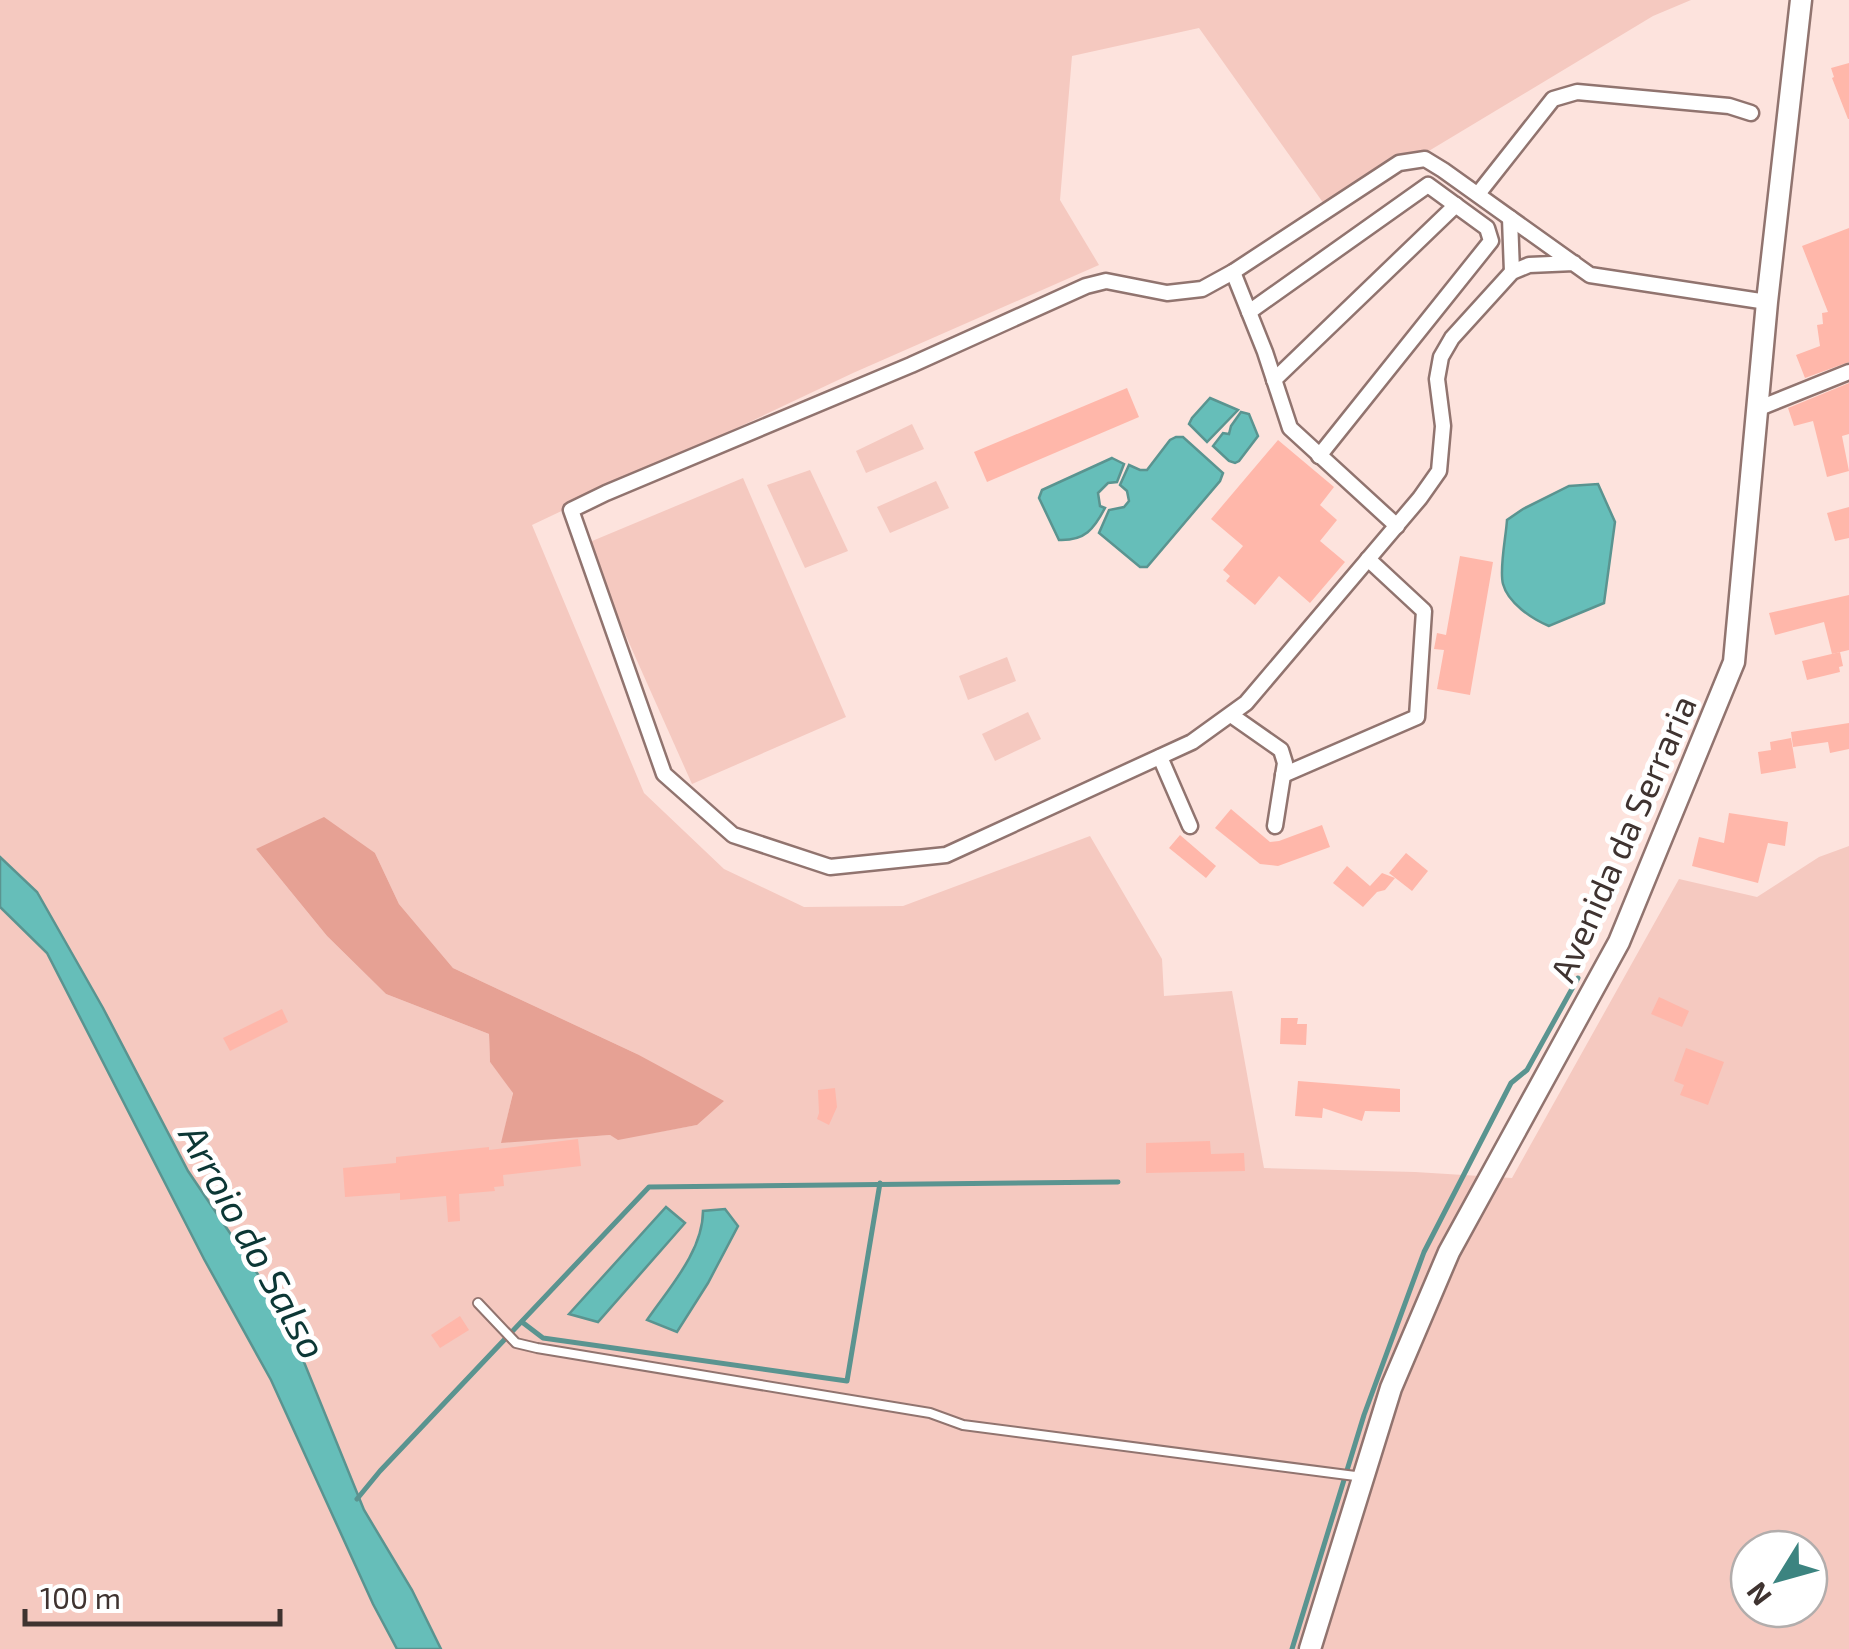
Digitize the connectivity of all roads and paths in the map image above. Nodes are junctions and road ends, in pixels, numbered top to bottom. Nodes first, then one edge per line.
1 (1801, 0) edge
2 (1751, 113) dead end
3 (1478, 194) junction
4 (1456, 205) junction
5 (1510, 218) junction
6 (1574, 263) junction
7 (1233, 272) junction
8 (1512, 272) junction
9 (1766, 302) junction
10 (1249, 312) junction
11 (1849, 372) edge
12 (1274, 380) junction
13 (1757, 409) junction
14 (1319, 456) junction
15 (1396, 526) junction
16 (1368, 559) junction
17 (1231, 715) junction
18 (1160, 757) junction
19 (1282, 775) junction
20 (1190, 826) dead end
21 (1275, 826) dead end
22 (478, 1303) dead end
23 (1363, 1477) junction
24 (1310, 1649) edge

1 - 9 main road, Avenida da Serraria
2 - 3 street
3 - 5 street
3 - 7 street
4 - 10 street
4 - 12 street
4 - 14 street
5 - 6 street
5 - 8 street
6 - 8 street
6 - 9 street
7 - 10 street
7 - 18 street
8 - 15 street
9 - 13 main road, Avenida da Serraria
10 - 12 street
11 - 13 street
12 - 14 street
13 - 23 main road, Avenida da Serraria
14 - 15 street
15 - 16 street
16 - 17 street
16 - 19 street
17 - 18 street
17 - 19 street
18 - 20 street
19 - 21 street
22 - 23 lane
23 - 24 main road, Avenida da Serraria

